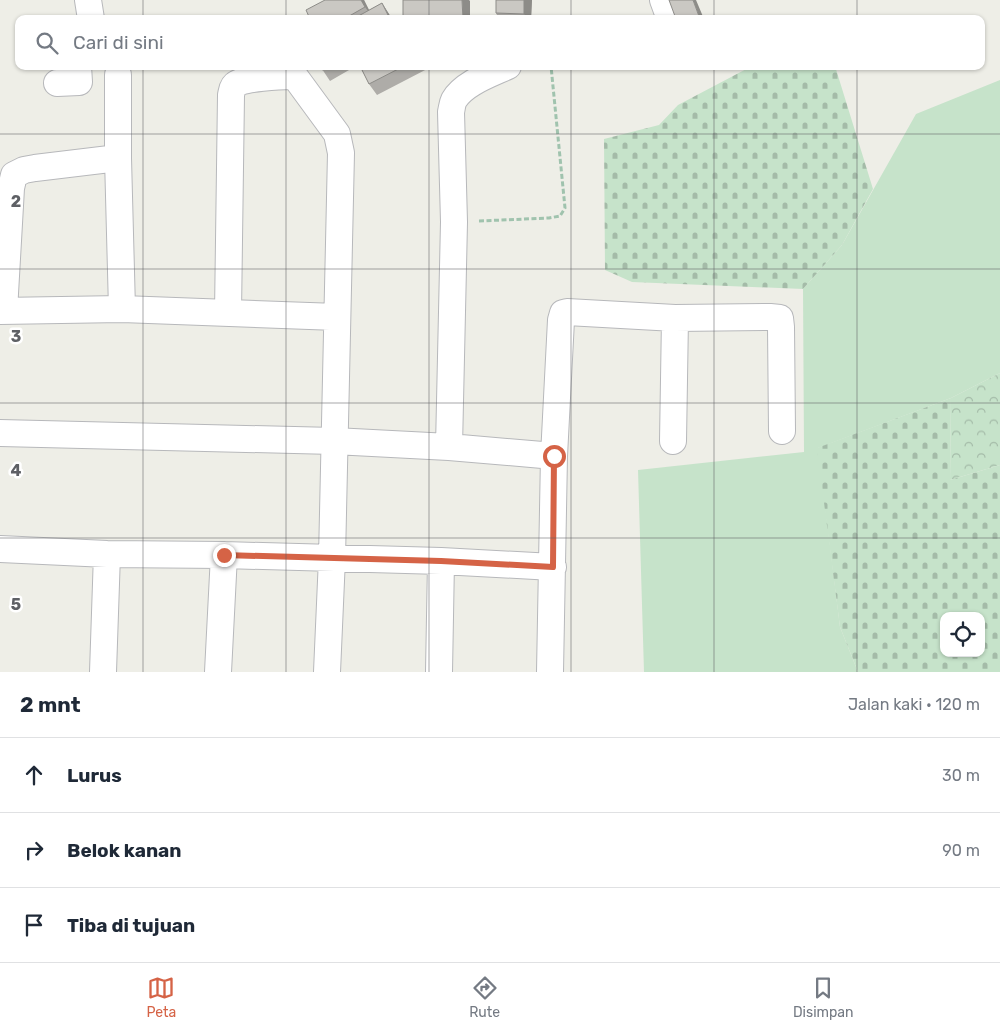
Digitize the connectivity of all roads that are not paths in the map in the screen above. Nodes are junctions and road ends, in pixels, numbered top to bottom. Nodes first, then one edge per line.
1 (88, 0) edge
2 (663, 0) edge
3 (90, 15) edge
4 (669, 15) edge
5 (78, 70) edge
6 (500, 70) edge
7 (118, 75) dead end
8 (57, 83) dead end
9 (118, 158) junction
10 (122, 310) junction
11 (2, 311) edge
12 (228, 312) junction
13 (337, 317) junction
14 (675, 318) junction
15 (782, 430) dead end
16 (0, 433) edge
17 (334, 441) junction
18 (673, 441) dead end
19 (449, 447) junction
20 (554, 456) junction
21 (0, 549) edge
22 (107, 554) junction
23 (224, 555) junction
24 (332, 558) junction
25 (441, 561) junction
26 (553, 567) junction
27 (103, 672) edge
28 (218, 672) edge
29 (327, 672) edge
30 (439, 672) edge
31 (550, 672) edge

1 - 3 street
2 - 4 street
5 - 8 street
6 - 19 street
7 - 9 street
9 - 10 street
9 - 11 street
10 - 11 street
10 - 12 street
12 - 13 street
12 - 13 street
13 - 17 street
14 - 15 street
14 - 18 street
14 - 20 street
16 - 17 street
17 - 19 street
17 - 24 street
19 - 20 street
20 - 26 street
21 - 22 street
22 - 23 street
22 - 27 street
23 - 24 street
23 - 28 street
24 - 25 street
24 - 29 street
25 - 26 street
25 - 30 street
26 - 31 street

